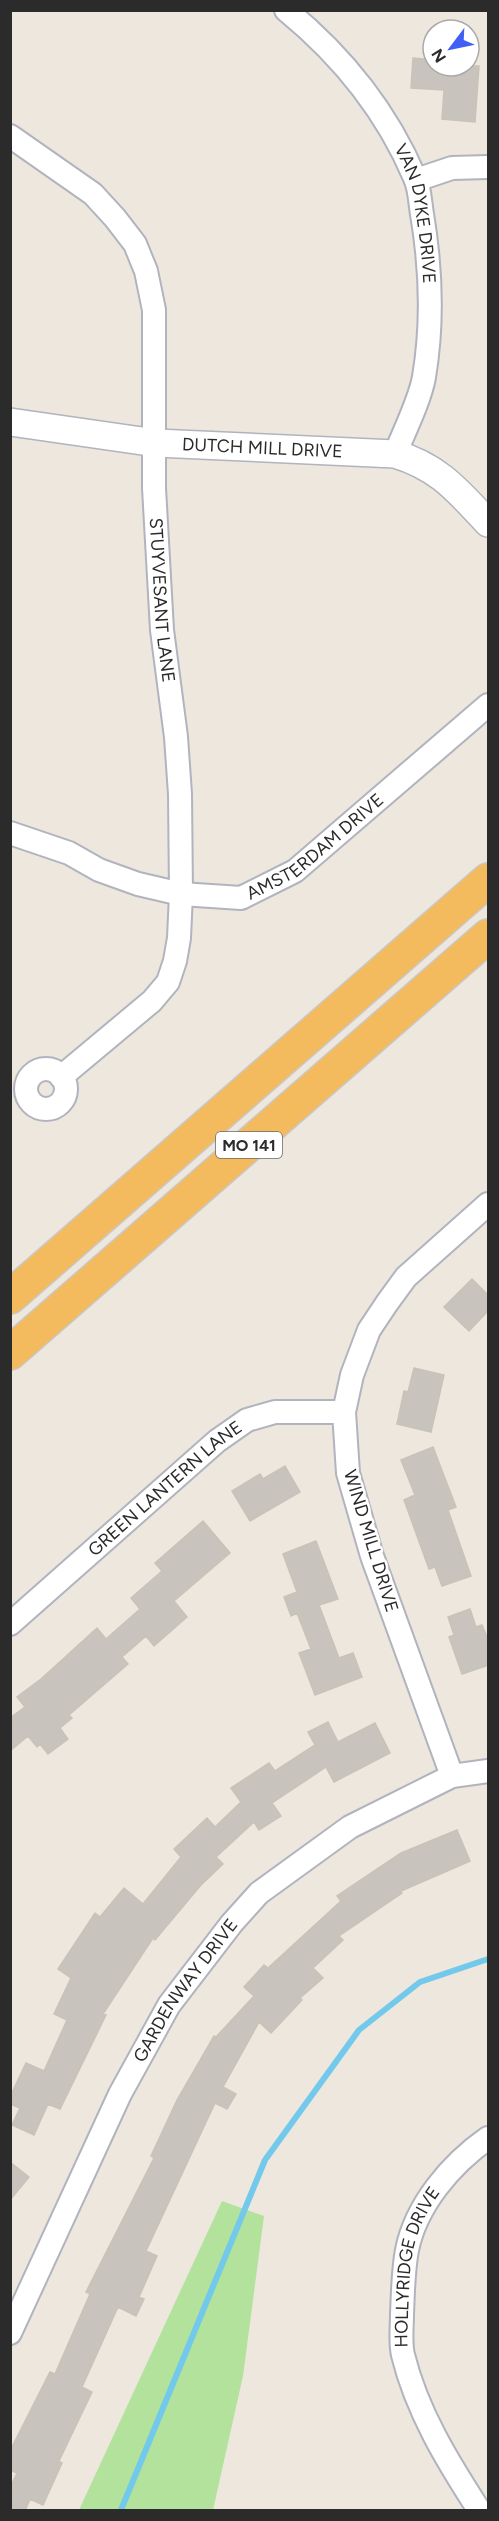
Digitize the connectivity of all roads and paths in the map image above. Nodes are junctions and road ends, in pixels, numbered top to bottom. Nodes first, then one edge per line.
1 (286, 10) edge
2 (10, 136) edge
3 (489, 166) edge
4 (416, 180) junction
5 (10, 422) edge
6 (156, 443) junction
7 (395, 454) junction
8 (489, 523) edge
9 (489, 705) edge
10 (10, 833) edge
11 (489, 880) edge
12 (181, 894) junction
13 (489, 936) edge
14 (61, 1077) dead end
15 (489, 1204) edge
16 (10, 1297) edge
17 (10, 1353) edge
18 (344, 1412) junction
19 (10, 1624) edge
20 (489, 1771) edge
21 (452, 1776) junction
22 (489, 2138) edge
23 (19, 2290) edge
24 (10, 2333) edge
25 (479, 2511) edge

1 - 4 street, VAN DYKE DRIVE
2 - 6 street, STUYVESANT LANE
3 - 4 street
4 - 7 street, VAN DYKE DRIVE
5 - 6 street, DUTCH MILL DRIVE
6 - 7 street, DUTCH MILL DRIVE
6 - 12 street, STUYVESANT LANE
7 - 8 street, DUTCH MILL DRIVE
9 - 12 street, AMSTERDAM DRIVE
10 - 12 street, AMSTERDAM DRIVE
11 - 16 highway, MO 141
12 - 14 street, STUYVESANT LANE
13 - 17 highway, MO 141
15 - 18 street, WIND MILL DRIVE
18 - 19 street, GREEN LANTERN LANE
18 - 21 street, WIND MILL DRIVE
20 - 21 street, GARDENWAY DRIVE
21 - 23 street, GARDENWAY DRIVE
22 - 25 street, HOLLYRIDGE DRIVE
23 - 24 street, GARDENWAY DRIVE

